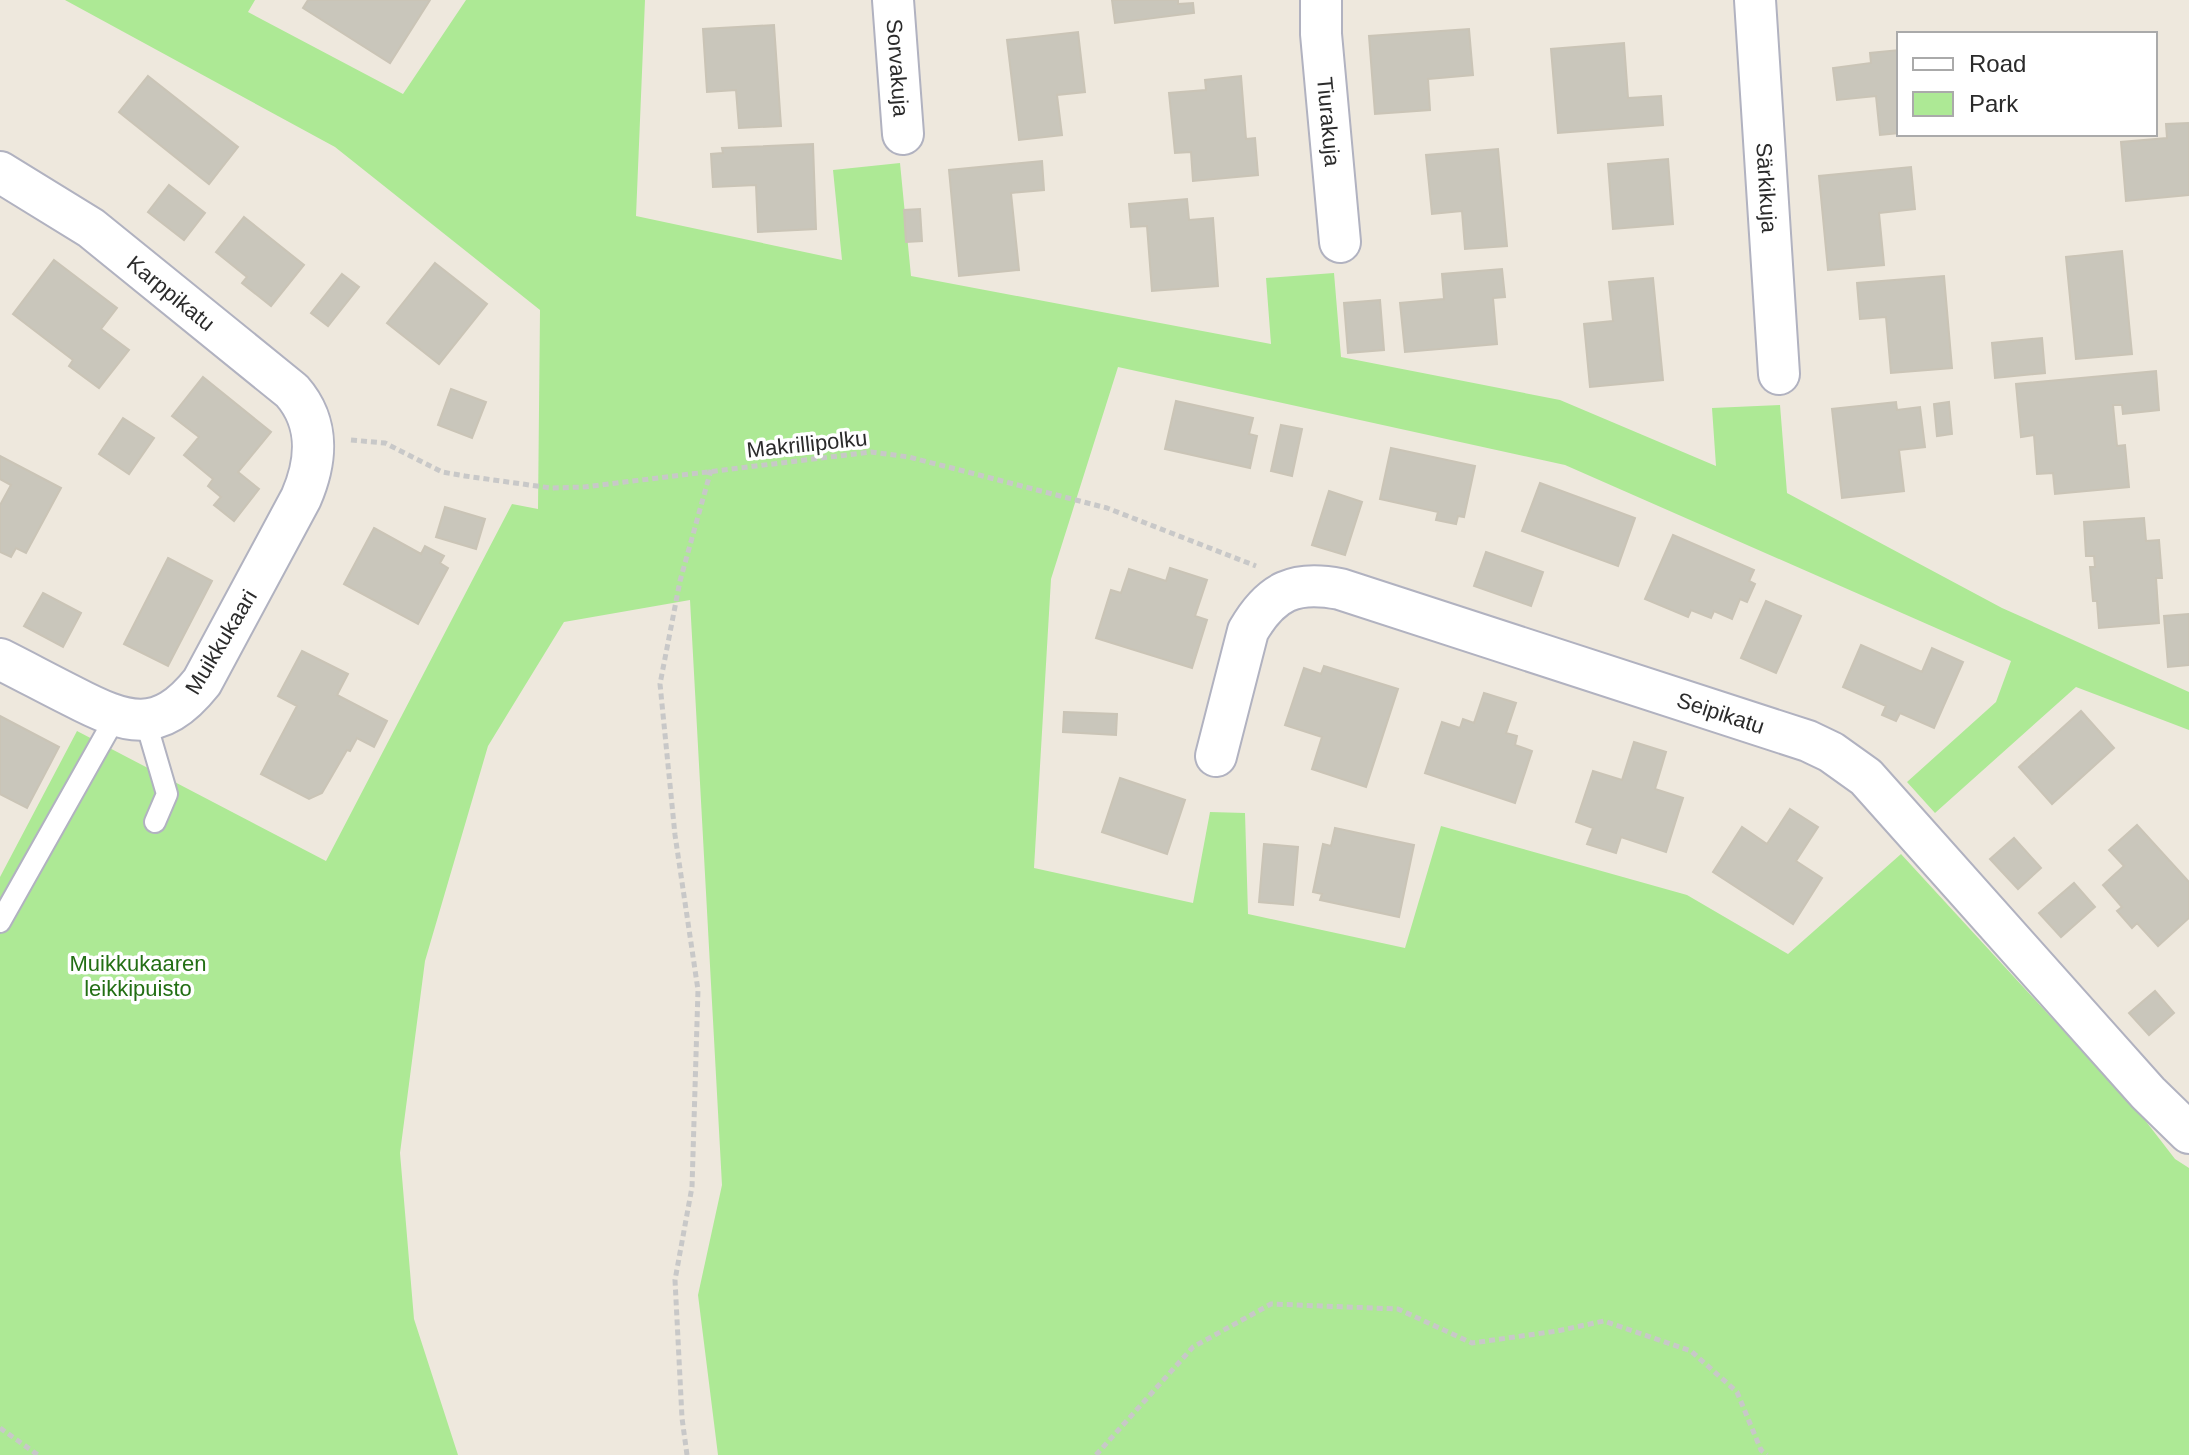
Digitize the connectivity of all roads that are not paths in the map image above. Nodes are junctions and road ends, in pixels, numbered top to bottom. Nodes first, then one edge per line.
1 (893, 0) edge
2 (1321, 0) edge
3 (1755, 0) edge
4 (903, 134) dead end
5 (0, 172) edge
6 (1340, 242) dead end
7 (1779, 374) dead end
8 (314, 439) joint
9 (0, 659) edge
10 (130, 719) junction
11 (1216, 756) dead end
12 (155, 822) dead end
13 (0, 922) edge
14 (2189, 1133) edge

1 - 4 street, Sorvakuja
2 - 6 street, Tiurakuja
3 - 7 street, Särkikuja
5 - 8 street, Karppikatu
8 - 10 street, Muikkukaari
9 - 10 street
10 - 12 lane
10 - 13 lane
11 - 14 street, Seipikatu

